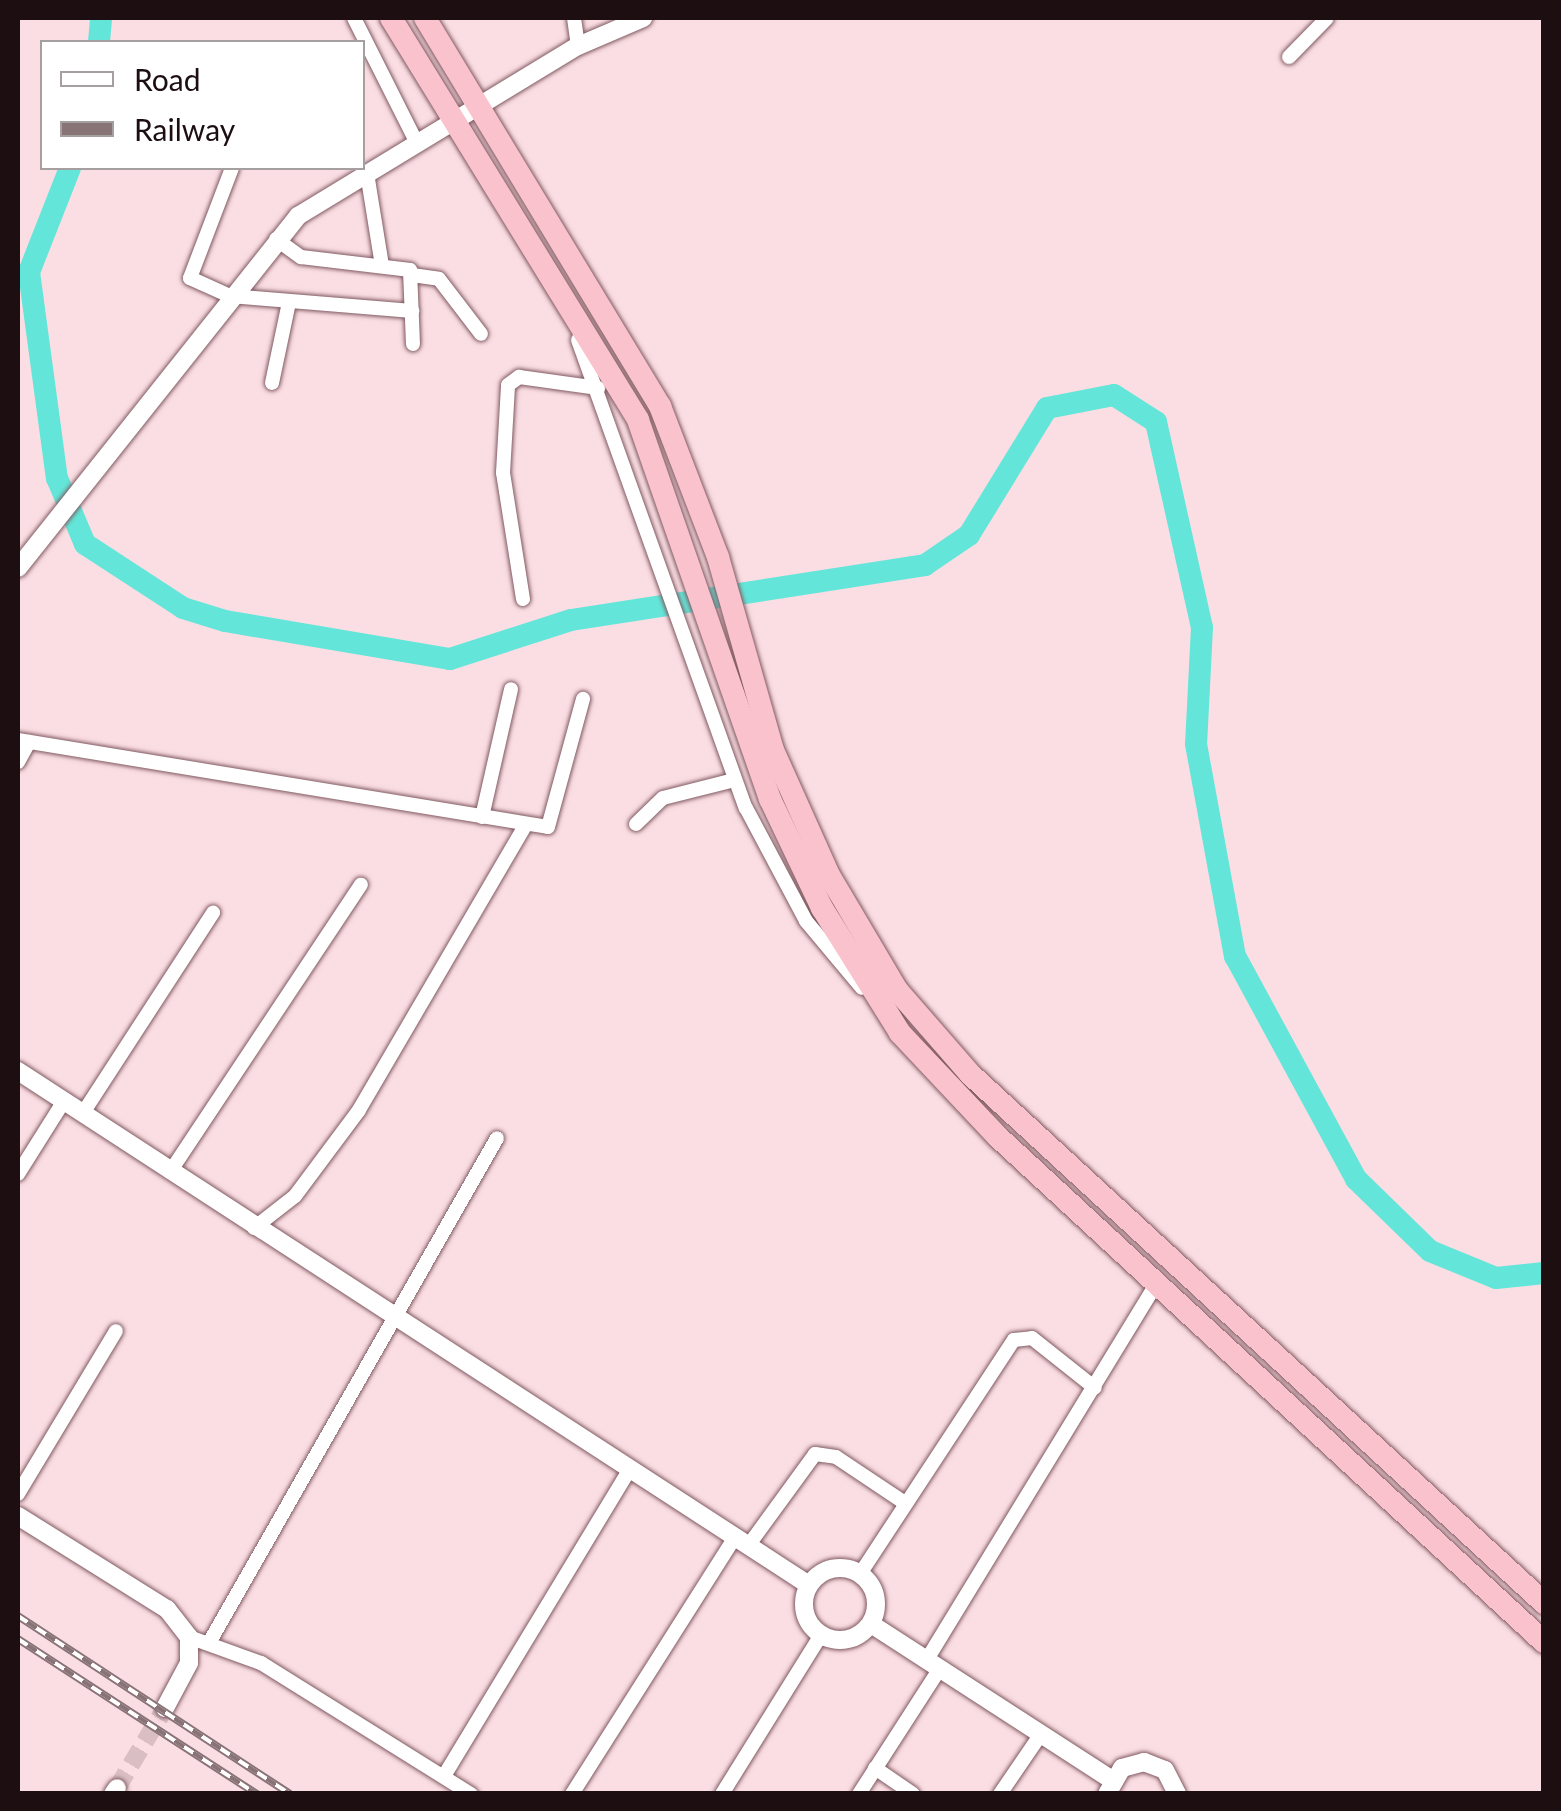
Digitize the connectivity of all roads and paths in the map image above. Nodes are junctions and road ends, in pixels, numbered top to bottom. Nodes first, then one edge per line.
1 (354, 18) edge
2 (391, 18) edge
3 (426, 18) edge
4 (574, 18) edge
5 (644, 18) edge
6 (1327, 18) edge
7 (578, 46) junction
8 (1289, 57) dead end
9 (475, 106) junction
10 (448, 124) junction
11 (417, 143) junction
12 (231, 170) edge
13 (366, 173) junction
14 (276, 239) junction
15 (382, 266) junction
16 (412, 275) junction
17 (551, 276) junction
18 (230, 296) junction
19 (289, 302) junction
20 (412, 311) junction
21 (481, 334) dead end
22 (413, 344) dead end
23 (272, 383) dead end
24 (598, 388) junction
25 (18, 568) edge
26 (523, 599) dead end
27 (511, 689) dead end
28 (582, 699) dead end
29 (23, 741) edge
30 (18, 762) edge
31 (734, 780) junction
32 (482, 817) junction
33 (636, 824) dead end
34 (525, 826) junction
35 (361, 884) dead end
36 (214, 913) dead end
37 (887, 1014) junction
38 (18, 1071) edge
39 (64, 1101) junction
40 (83, 1113) junction
41 (497, 1138) dead end
42 (170, 1172) junction
43 (18, 1174) edge
44 (254, 1228) junction
45 (1157, 1282) junction
46 (391, 1316) junction
47 (116, 1331) dead end
48 (1095, 1388) junction
49 (630, 1469) junction
50 (18, 1494) edge
51 (905, 1503) junction
52 (18, 1516) edge
53 (742, 1542) junction
54 (860, 1574) junction
55 (809, 1585) junction
56 (1544, 1603) edge
57 (871, 1624) junction
58 (821, 1635) junction
59 (189, 1637) junction
60 (210, 1642) junction
61 (1544, 1642) edge
62 (932, 1665) junction
63 (164, 1708) tunnel mouth
64 (1041, 1734) junction
65 (876, 1768) junction
66 (444, 1776) junction
67 (1109, 1786) edge
68 (471, 1794) edge
69 (572, 1794) edge
70 (722, 1794) edge
71 (859, 1794) edge
72 (913, 1794) edge
73 (1000, 1794) edge
74 (1177, 1794) edge

1 - 11 street
2 - 10 highway
3 - 9 highway
4 - 7 street
5 - 7 street
6 - 8 street
7 - 9 street
9 - 10 street
9 - 56 highway
10 - 11 street
10 - 17 highway
11 - 13 street
12 - 18 street
13 - 14 street
13 - 15 street
14 - 15 street
14 - 18 street
15 - 16 street
16 - 20 street
16 - 21 street
17 - 24 street
17 - 37 highway
18 - 19 street
18 - 25 street
19 - 20 street
19 - 23 street
20 - 22 street
24 - 26 street
24 - 31 street
27 - 32 street
28 - 34 street
29 - 30 street
29 - 32 street
31 - 33 street
31 - 37 street
32 - 34 street
34 - 44 street
35 - 42 street
36 - 40 street
37 - 45 highway
38 - 39 street
39 - 40 street
39 - 43 street
40 - 42 street
41 - 46 street
42 - 44 street
44 - 46 street
45 - 48 street
45 - 61 highway
46 - 49 street
46 - 60 street
47 - 50 street
48 - 51 street
48 - 62 street
49 - 53 street
49 - 66 street
51 - 53 street
51 - 54 street
52 - 59 street
53 - 55 street
53 - 69 street
54 - 55 street
54 - 57 street
55 - 58 street
57 - 58 street
57 - 62 street
58 - 70 street
59 - 60 street
59 - 63 street
60 - 66 street
62 - 64 street
62 - 65 street
64 - 67 street
64 - 73 street
65 - 71 street
65 - 72 street
66 - 68 street
67 - 74 street

